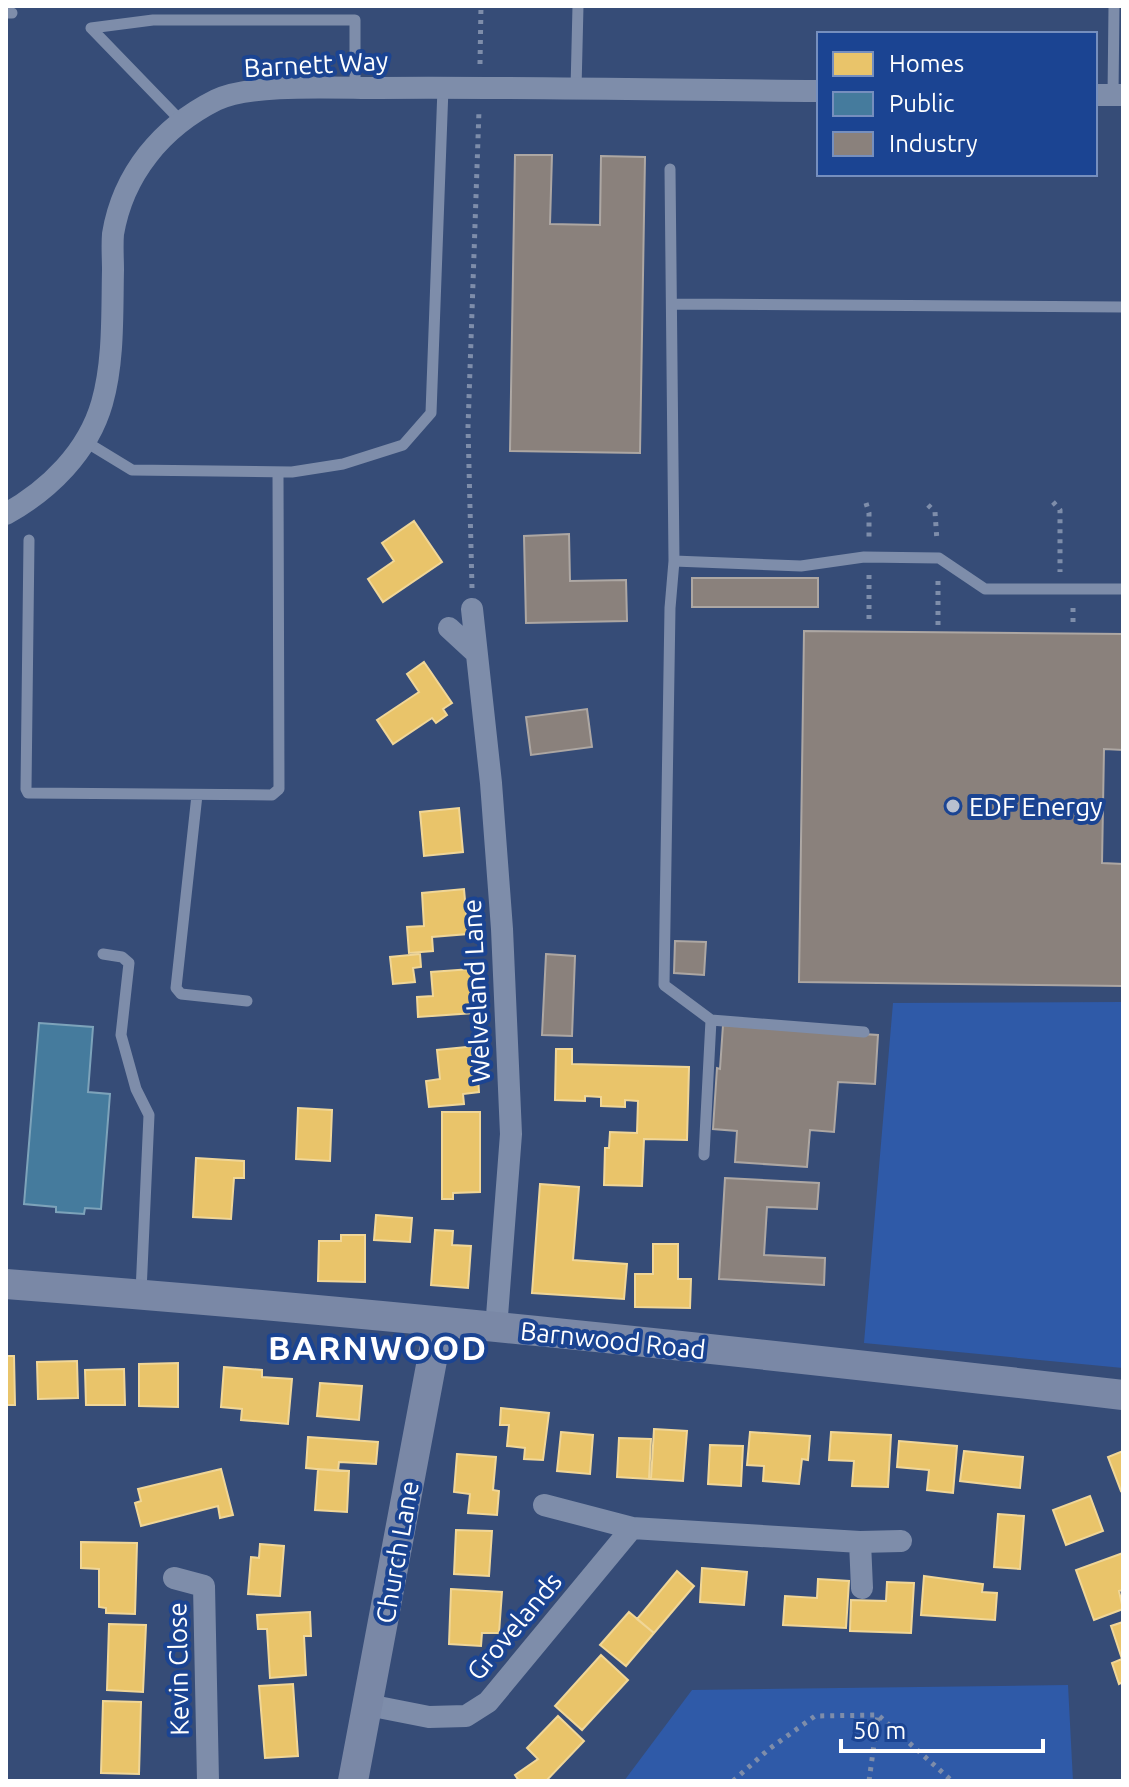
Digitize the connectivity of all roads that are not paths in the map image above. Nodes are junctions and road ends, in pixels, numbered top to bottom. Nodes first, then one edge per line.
1 (578, 6) edge
2 (1114, 6) edge
3 (355, 88) junction
4 (443, 88) junction
5 (576, 89) junction
6 (817, 91) edge
7 (1110, 95) edge
8 (181, 121) junction
9 (670, 169) dead end
10 (672, 304) junction
11 (1123, 307) edge
12 (86, 442) junction
13 (278, 472) junction
14 (6, 514) edge
15 (29, 540) dead end
16 (674, 561) junction
17 (1123, 589) edge
18 (472, 609) road end
19 (449, 628) dead end
20 (475, 652) junction
21 (197, 795) junction
22 (103, 954) dead end
23 (247, 1001) dead end
24 (711, 1020) junction
25 (864, 1032) dead end
26 (704, 1155) dead end
27 (6, 1284) edge
28 (141, 1295) junction
29 (439, 1323) junction
30 (496, 1329) junction
31 (1123, 1395) edge
32 (544, 1505) dead end
33 (632, 1528) junction
34 (901, 1541) dead end
35 (860, 1542) junction
36 (174, 1578) dead end
37 (862, 1588) dead end
38 (368, 1705) junction
39 (208, 1781) edge
40 (353, 1781) edge

1 - 5 lane
2 - 7 lane
3 - 4 street, Barnett Way
3 - 8 street, Barnett Way
3 - 8 lane
4 - 5 street, Barnett Way
4 - 13 lane
5 - 6 street, Barnett Way
8 - 12 street, Barnett Way
9 - 10 lane
10 - 11 lane
10 - 16 lane
12 - 13 lane
12 - 14 street, Barnett Way
13 - 21 lane
15 - 21 lane
16 - 17 lane
16 - 24 lane
18 - 20 street, Welveland Lane
19 - 20 street
20 - 30 street, Welveland Lane
21 - 23 lane
22 - 28 lane
24 - 25 lane
24 - 26 lane
27 - 28 street, Barnwood Road
28 - 29 street, Barnwood Road
29 - 30 street, Barnwood Road
29 - 38 street, Church Lane
30 - 31 street, Barnwood Road
32 - 33 street
33 - 35 street
33 - 38 street, Grovelands
34 - 35 street
35 - 37 street
36 - 39 street, Kevin Close
38 - 40 street, Church Lane

